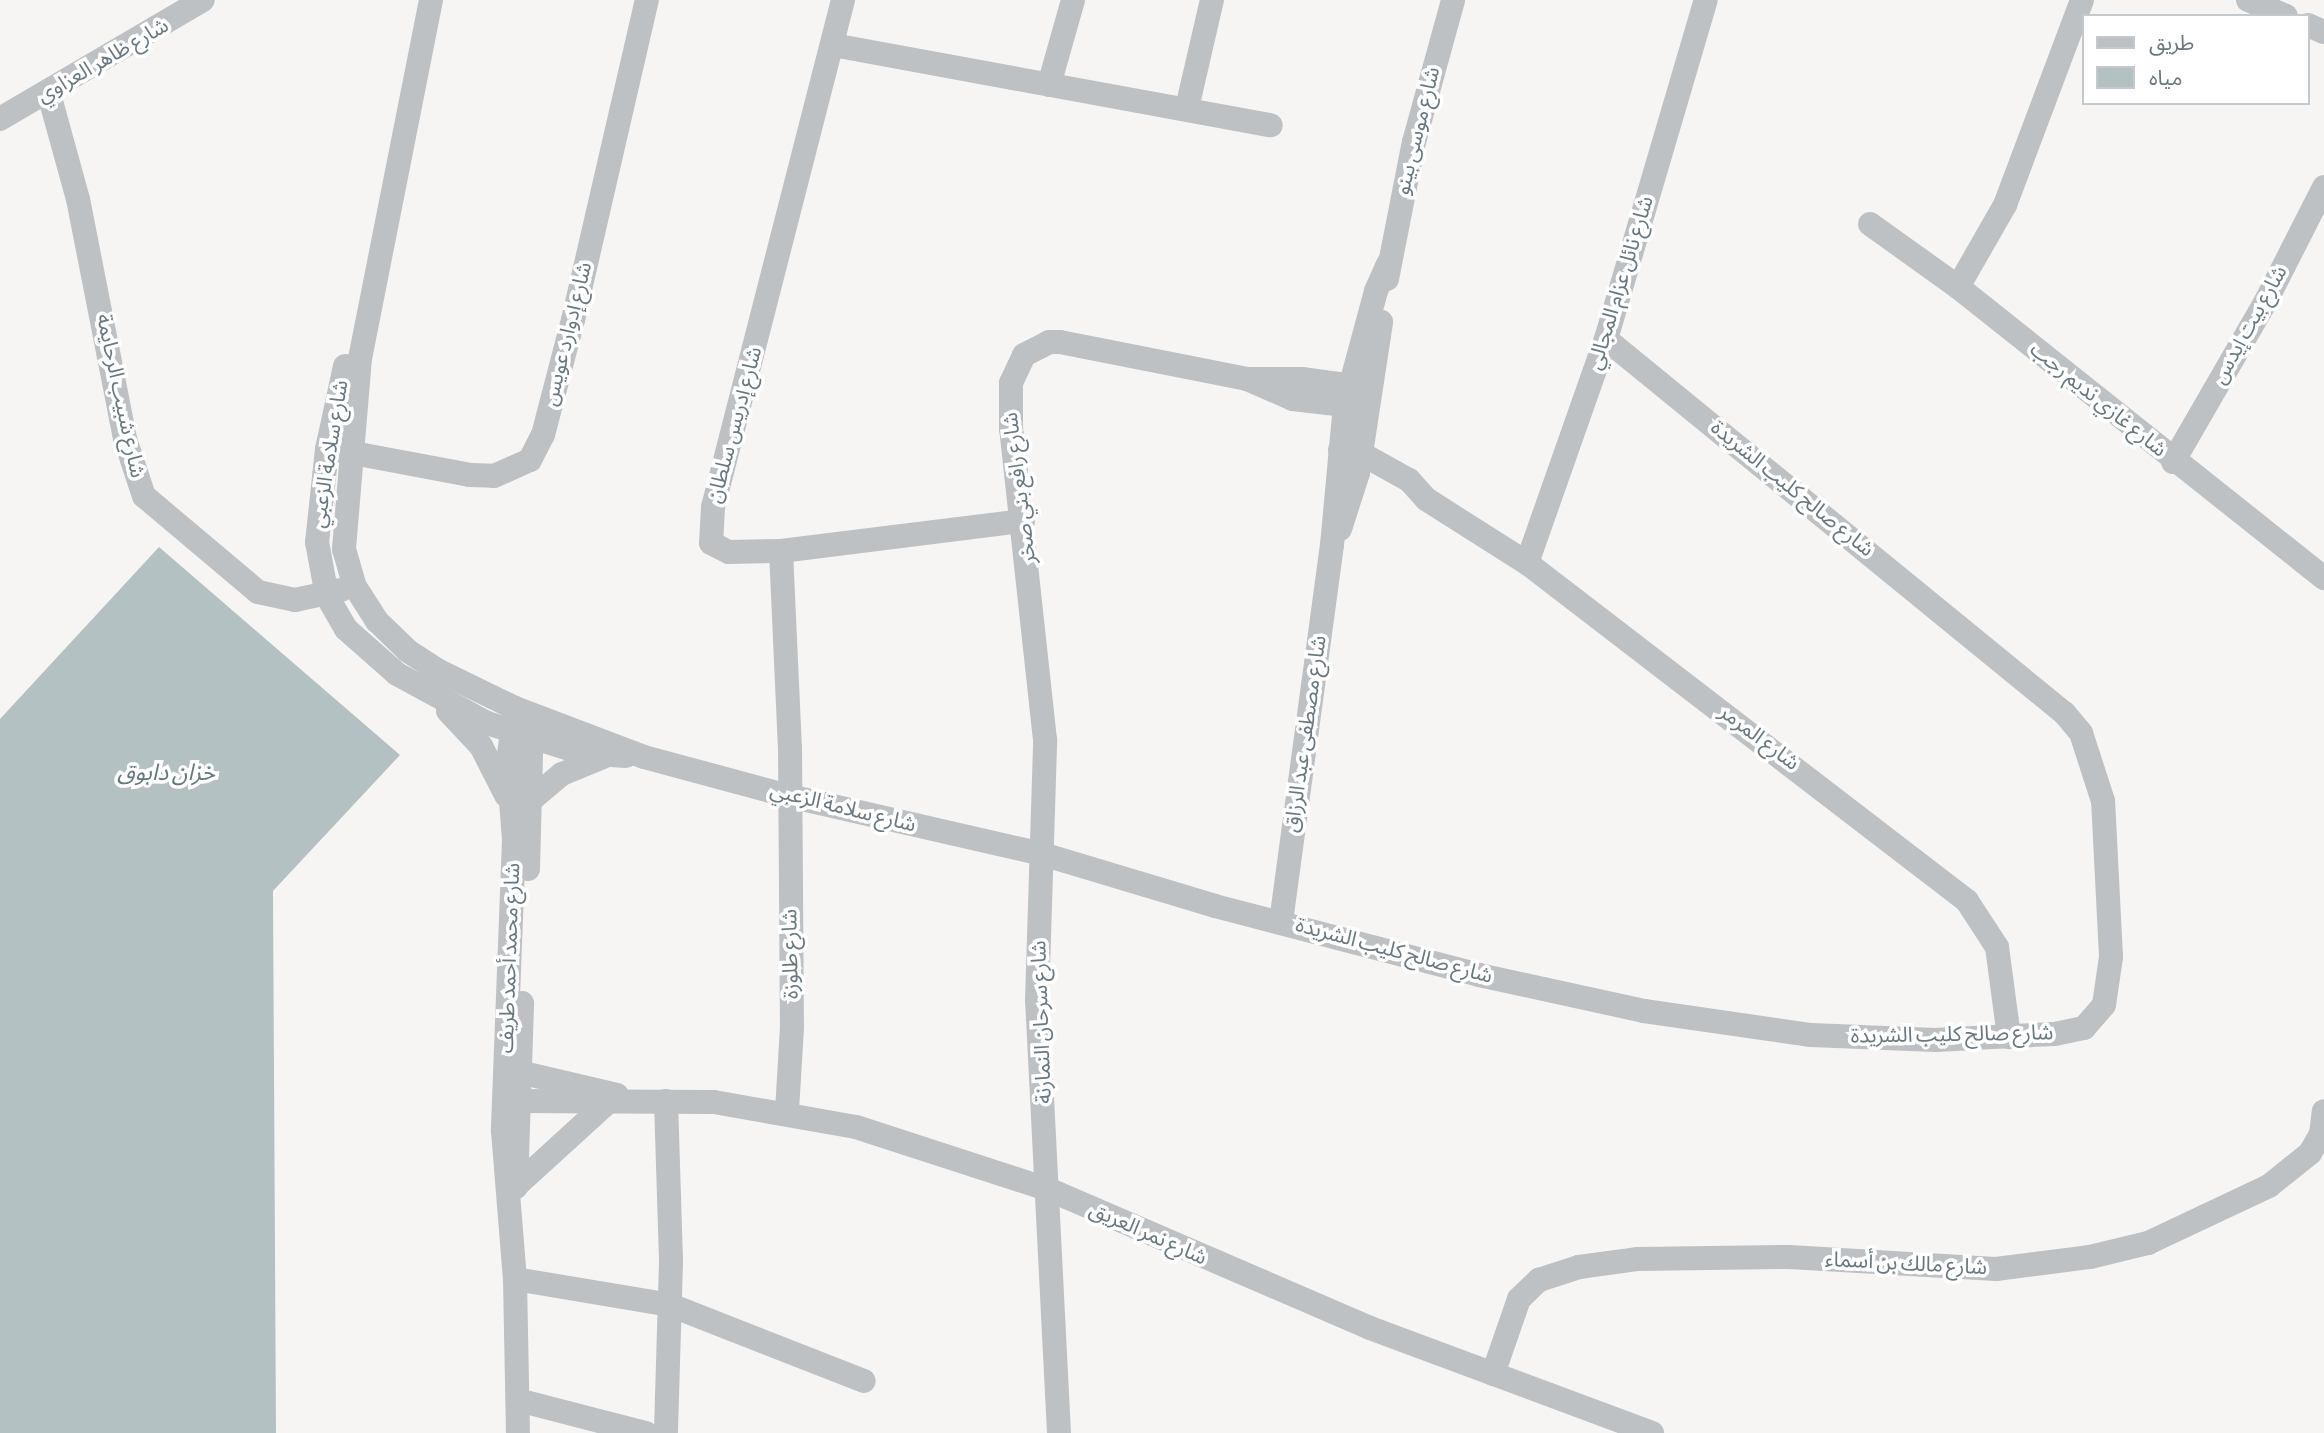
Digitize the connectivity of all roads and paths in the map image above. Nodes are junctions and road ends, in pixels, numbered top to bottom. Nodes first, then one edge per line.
1 (203, 0) edge
2 (431, 0) edge
3 (647, 0) edge
4 (843, 0) edge
5 (1073, 0) edge
6 (1212, 0) edge
7 (1453, 0) edge
8 (1706, 0) edge
9 (2082, 0) edge
10 (2248, 0) edge
11 (2281, 14) edge
12 (833, 45) junction
13 (1049, 85) junction
14 (49, 94) junction
15 (1187, 108) junction
16 (0, 119) edge
17 (1271, 125) dead end
18 (2324, 187) edge
19 (1870, 224) dead end
20 (1958, 287) junction
21 (1606, 339) junction
22 (1357, 396) junction
23 (339, 450) junction
24 (1349, 460) junction
25 (2173, 462) junction
26 (1023, 521) junction
27 (781, 551) junction
28 (1527, 563) junction
29 (2324, 578) edge
30 (354, 585) junction
31 (327, 596) junction
32 (426, 692) junction
33 (524, 724) junction
34 (607, 756) junction
35 (644, 757) junction
36 (789, 796) junction
37 (521, 801) junction
38 (1042, 854) junction
39 (1281, 922) junction
40 (2009, 1037) junction
41 (514, 1070) junction
42 (513, 1101) junction
43 (617, 1101) junction
44 (666, 1101) junction
45 (2324, 1111) edge
46 (787, 1112) junction
47 (517, 1185) junction
48 (1050, 1190) junction
49 (508, 1208) junction
50 (515, 1279) junction
51 (670, 1305) junction
52 (1493, 1374) junction
53 (864, 1381) dead end
54 (518, 1400) junction
55 (518, 1433) edge
56 (646, 1433) edge
57 (666, 1433) edge
58 (1059, 1433) edge
59 (1652, 1433) edge

1 - 14 street, شارع ظاهر العزاوي
2 - 23 street, شارع سلامة الزعبي
3 - 23 street, شارع إدوارد عويس
4 - 12 street, شارع إدريس سلطان
5 - 13 street
6 - 15 street
7 - 22 street, شارع موسى بينو
8 - 21 street, شارع نائل عزام المجالي
9 - 20 street
10 - 11 street
12 - 13 street
12 - 27 street, شارع إدريس سلطان
13 - 15 street
14 - 16 street, شارع ظاهر العزاوي
14 - 31 street, شارع شبيب الرحايمة
15 - 17 street
18 - 25 street, شارع بيت إيدس
19 - 20 street, شارع غازي نديم رجب
20 - 25 street, شارع غازي نديم رجب
21 - 28 street, شارع نائل عزام المجالي
21 - 40 street, شارع صالح كليب الشريدة
22 - 24 street, شارع مصطفى عبد الرزاق
22 - 26 street, شارع رافع بني صخر
23 - 30 street, شارع سلامة الزعبي
23 - 31 street, شارع سلامة الزعبي
24 - 28 street, شارع المرمر
24 - 39 street, شارع مصطفى عبد الرزاق
25 - 29 street, شارع غازي نديم رجب
26 - 27 street, شارع إدريس سلطان
26 - 38 street, شارع رافع بني صخر
27 - 36 street, شارع طلوزة
28 - 40 street, شارع المرمر
30 - 31 street, شارع شبيب الرحايمة
30 - 33 street, شارع سلامة الزعبي
31 - 32 street, شارع سلامة الزعبي
32 - 33 street, شارع سلامة الزعبي
32 - 37 street
33 - 34 street, شارع سلامة الزعبي
33 - 35 street, شارع سلامة الزعبي
33 - 37 street, شارع محمد أحمد طريف
34 - 35 street, شارع سلامة الزعبي
34 - 37 street
35 - 36 street, شارع سلامة الزعبي
36 - 38 street, شارع سلامة الزعبي
36 - 46 street, شارع طلوزة
37 - 41 street, شارع محمد أحمد طريف
38 - 39 street, شارع صالح كليب الشريدة
38 - 48 street, شارع سرحان النمارنة
39 - 40 street, شارع صالح كليب الشريدة
41 - 42 street, شارع محمد أحمد طريف
41 - 43 street, شارع نمر العريق
42 - 43 street, شارع نمر العريق
42 - 47 street, شارع محمد أحمد طريف
42 - 49 street, شارع محمد أحمد طريف
43 - 44 street, شارع نمر العريق
43 - 47 street
44 - 46 street, شارع نمر العريق
44 - 51 street
45 - 52 street, شارع مالك بن أسماء
46 - 48 street, شارع نمر العريق
47 - 49 street, شارع محمد أحمد طريف
48 - 52 street, شارع نمر العريق
48 - 58 street, شارع سرحان النمارنة
49 - 50 street, شارع محمد أحمد طريف
50 - 51 street
50 - 54 street, شارع محمد أحمد طريف
51 - 53 street
51 - 57 street
52 - 59 street, شارع نمر العريق
54 - 55 street, شارع محمد أحمد طريف
54 - 56 street

